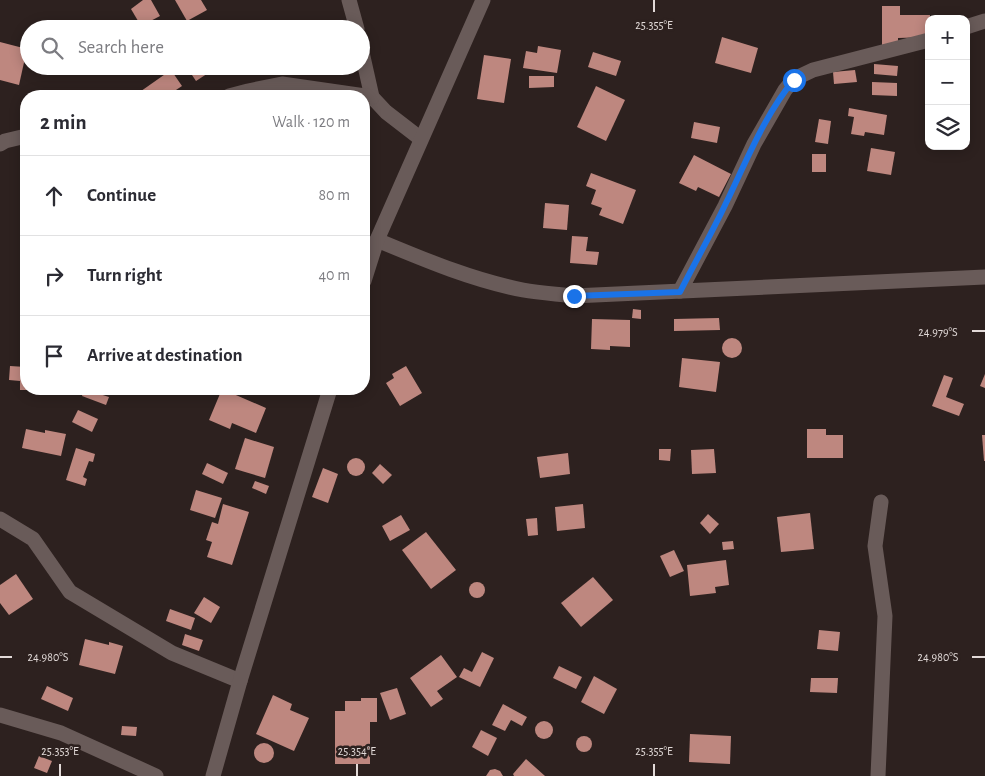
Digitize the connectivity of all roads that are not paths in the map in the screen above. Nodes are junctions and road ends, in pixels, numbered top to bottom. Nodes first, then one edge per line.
1 (349, 0) edge
2 (483, 0) edge
3 (355, 20) edge
4 (985, 21) edge
5 (970, 25) edge
6 (925, 41) edge
7 (367, 75) edge
8 (248, 90) edge
9 (324, 90) edge
10 (372, 97) joint
11 (20, 137) edge
12 (421, 139) junction
13 (0, 144) edge
14 (377, 240) junction
15 (370, 262) edge
16 (985, 277) edge
17 (680, 292) junction
18 (328, 395) edge
19 (881, 502) dead end
20 (0, 520) edge
21 (240, 681) junction
22 (0, 715) edge
23 (156, 776) edge
24 (213, 776) edge
25 (878, 776) edge

1 - 3 street
2 - 12 street
4 - 5 street
6 - 17 street
7 - 10 street
8 - 9 street
10 - 12 street
11 - 13 street
12 - 14 street
14 - 15 street
14 - 17 street
16 - 17 street
18 - 21 street
19 - 25 street
20 - 21 street
21 - 24 street
22 - 23 street

